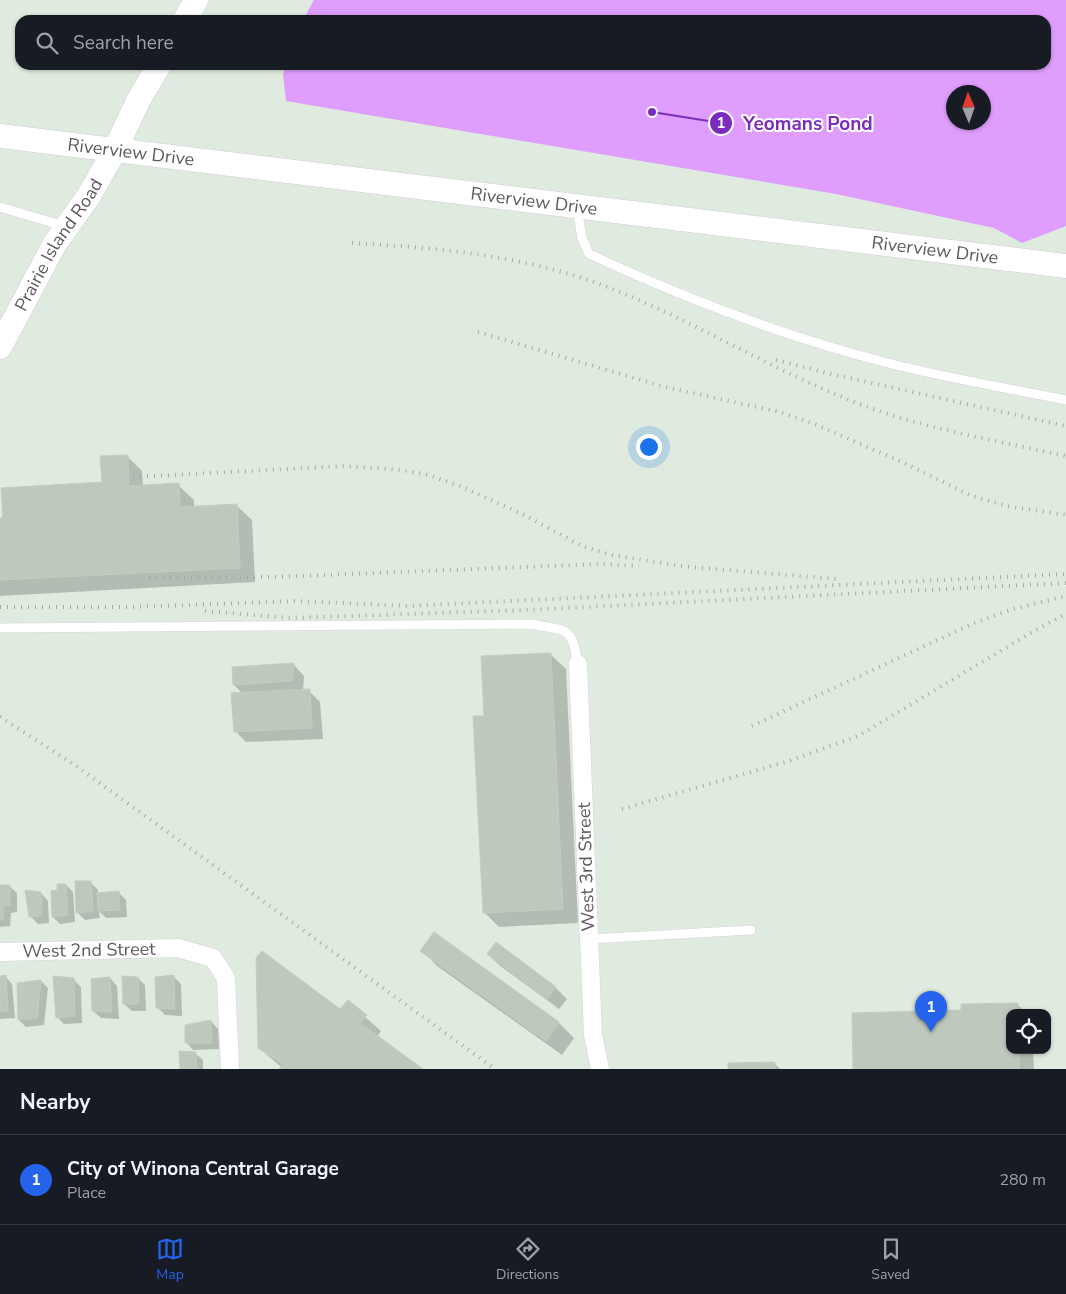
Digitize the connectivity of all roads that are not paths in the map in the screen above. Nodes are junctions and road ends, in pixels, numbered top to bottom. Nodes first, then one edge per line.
1 (196, 0) edge
2 (188, 15) edge
3 (156, 70) edge
4 (0, 136) edge
5 (115, 150) junction
6 (0, 207) edge
7 (577, 208) junction
8 (67, 226) junction
9 (1066, 266) edge
10 (0, 347) edge
11 (1066, 400) edge
12 (0, 628) edge
13 (578, 664) joint
14 (751, 930) dead end
15 (589, 939) junction
16 (0, 952) edge
17 (230, 1069) edge
18 (600, 1069) edge

1 - 2 street
3 - 5 street, Prairie Island Road
4 - 5 street, Riverview Drive
5 - 7 street, Riverview Drive
5 - 8 street, Prairie Island Road
6 - 8 lane
7 - 9 street, Riverview Drive
7 - 11 lane
8 - 10 street, Prairie Island Road
12 - 13 lane
13 - 15 street, West 3rd Street
14 - 15 lane
15 - 18 street, West 3rd Street
16 - 17 street, West 2nd Street

